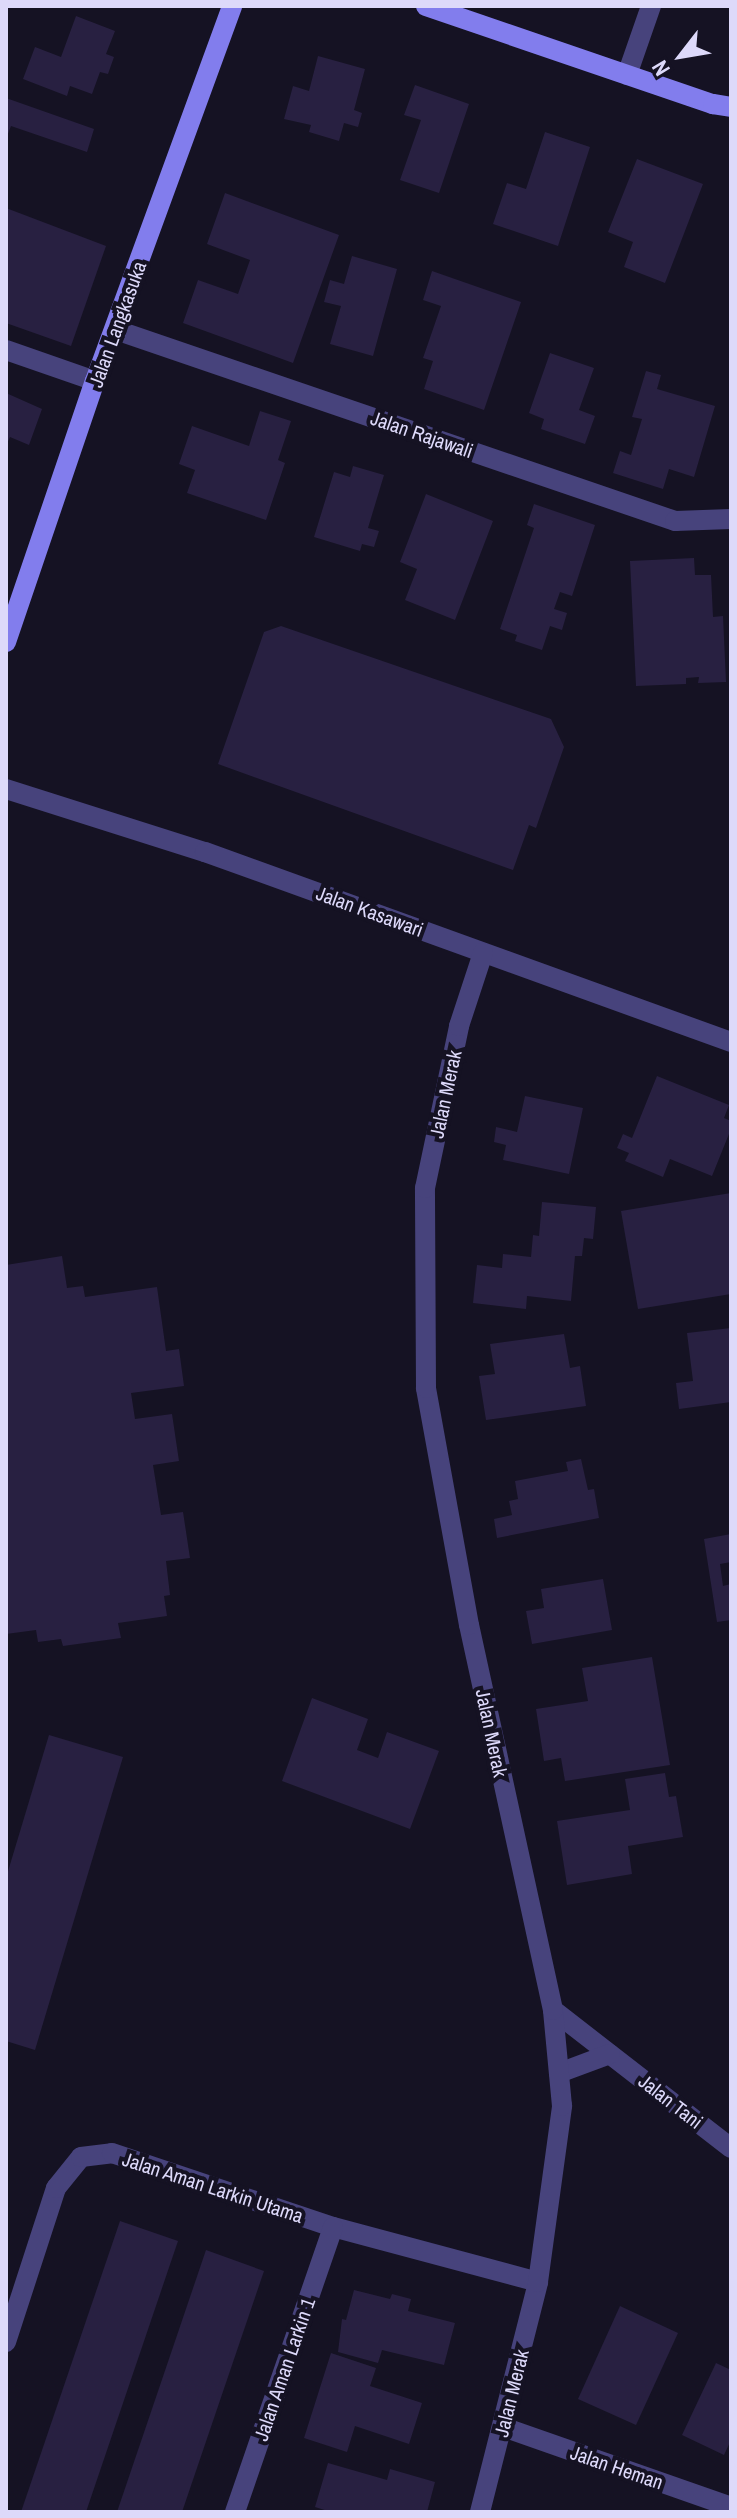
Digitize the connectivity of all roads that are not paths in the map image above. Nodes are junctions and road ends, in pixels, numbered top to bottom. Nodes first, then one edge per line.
1 (232, 6) edge
2 (426, 6) edge
3 (651, 6) edge
4 (627, 75) junction
5 (731, 107) edge
6 (116, 330) junction
7 (6, 350) edge
8 (95, 381) junction
9 (731, 519) edge
10 (6, 642) edge
11 (6, 789) edge
12 (483, 953) junction
13 (731, 1042) edge
14 (553, 2010) junction
15 (610, 2054) junction
16 (559, 2073) junction
17 (731, 2148) edge
18 (333, 2227) junction
19 (538, 2282) junction
20 (6, 2342) edge
21 (503, 2427) junction
22 (731, 2507) edge
23 (235, 2512) edge
24 (480, 2512) edge

1 - 6 main road, Jalan Langkasuka
2 - 4 main road
3 - 4 street
4 - 5 main road
6 - 8 main road, Jalan Langkasuka
6 - 9 street, Jalan Rajawali
7 - 8 street
8 - 10 main road, Jalan Langkasuka
11 - 12 street, Jalan Kasawari
12 - 13 street, Jalan Kasawari
12 - 14 street, Jalan Merak
14 - 15 street, Jalan Tani
14 - 16 street, Jalan Merak
15 - 16 street
15 - 17 street, Jalan Tani
16 - 19 street, Jalan Merak
18 - 19 street, Jalan Aman Larkin Utama
18 - 20 street, Jalan Aman Larkin Utama
18 - 23 street, Jalan Aman Larkin 1
19 - 21 street, Jalan Merak
21 - 22 street, Jalan Heman
21 - 24 street, Jalan Merak

